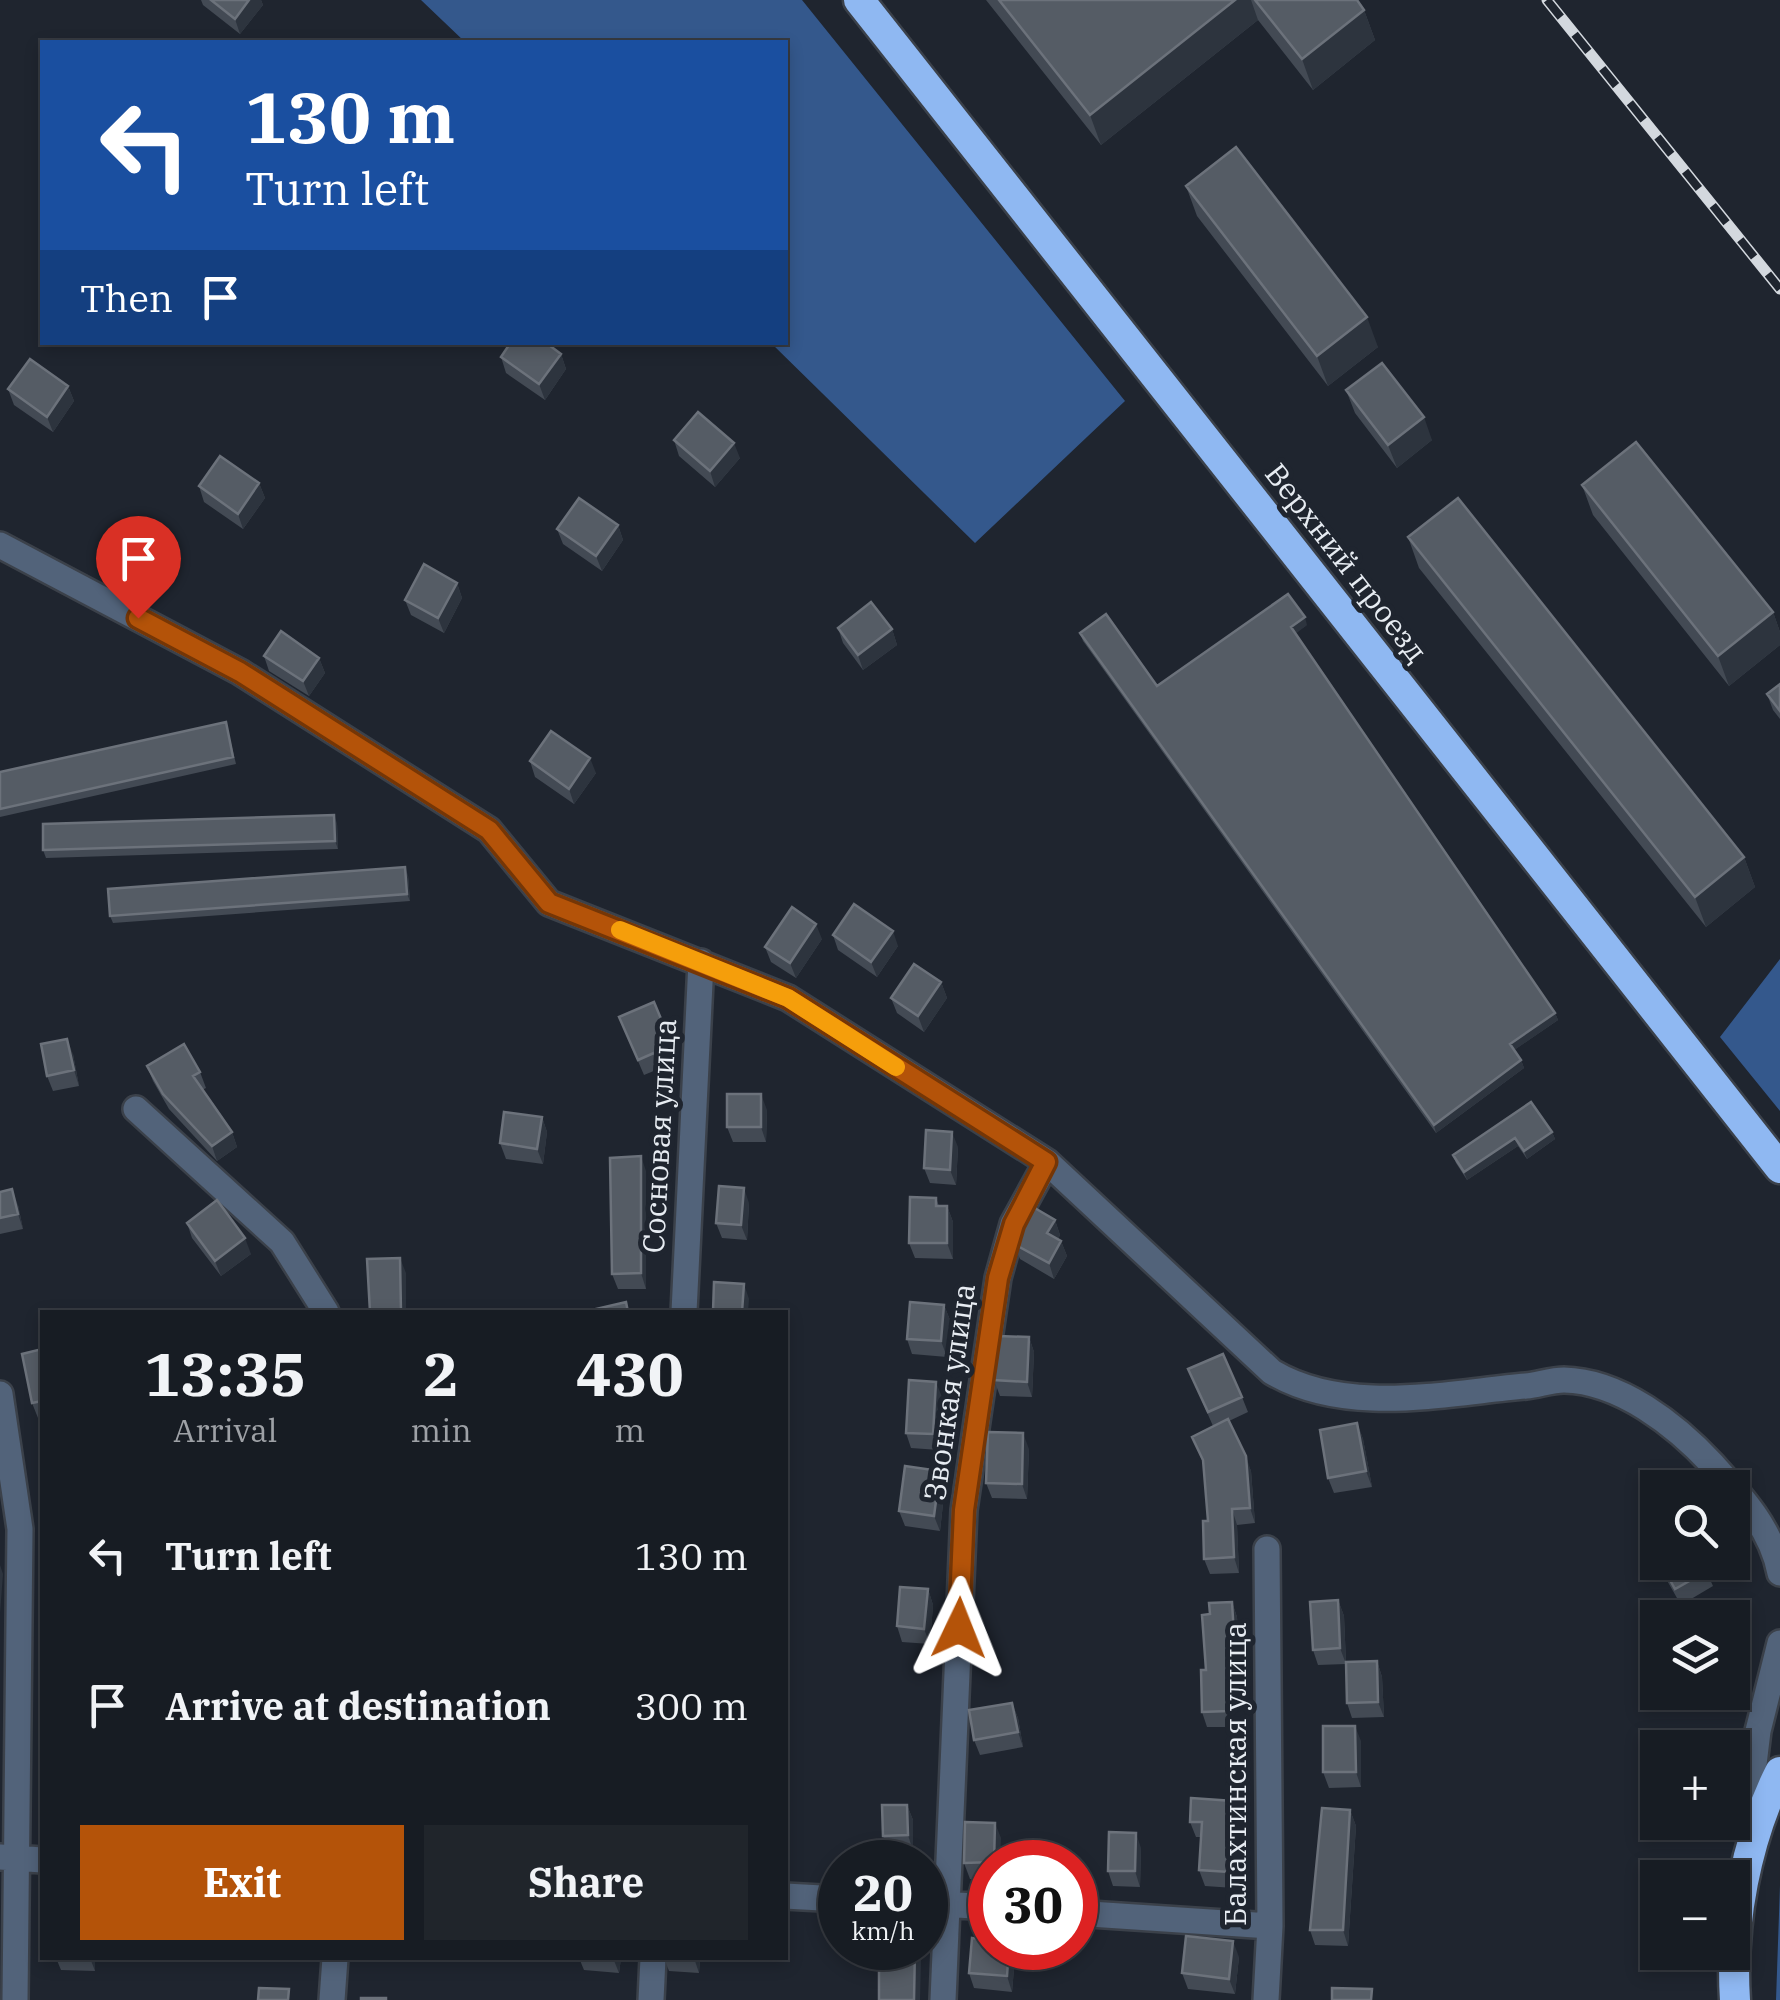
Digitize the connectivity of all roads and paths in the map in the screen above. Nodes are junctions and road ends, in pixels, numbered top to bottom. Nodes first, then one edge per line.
1 (859, 0) edge
2 (0, 545) edge
3 (701, 962) junction
4 (136, 1109) dead end
5 (1046, 1162) junction
6 (1780, 1168) edge
7 (325, 1310) edge
8 (684, 1310) edge
9 (0, 1394) edge
10 (1267, 1548) dead end
11 (1780, 1573) edge
12 (1780, 1643) edge
13 (1780, 1772) edge
14 (1758, 1828) junction
15 (940, 1840) edge
16 (20, 1858) edge
17 (788, 1896) edge
18 (818, 1898) edge
19 (1098, 1914) edge
20 (1270, 1926) junction
21 (335, 1960) edge
22 (653, 1960) edge
23 (941, 1970) edge
24 (15, 2000) edge
25 (332, 2000) edge
26 (651, 2000) edge
27 (943, 2000) edge
28 (1266, 2000) edge
29 (1735, 2000) edge

1 - 6 highway, Верхний проезд
2 - 3 street
3 - 5 street
3 - 8 street, Сосновая улица
4 - 7 street
5 - 11 street
5 - 15 street, Звонкая улица
9 - 16 street
10 - 20 street, Балахтинская улица
12 - 14 street
13 - 14 highway
14 - 29 highway
16 - 24 street
17 - 18 street
19 - 20 street
20 - 28 street, Балахтинская улица
21 - 25 street
22 - 26 street
23 - 27 street, Звонкая улица

